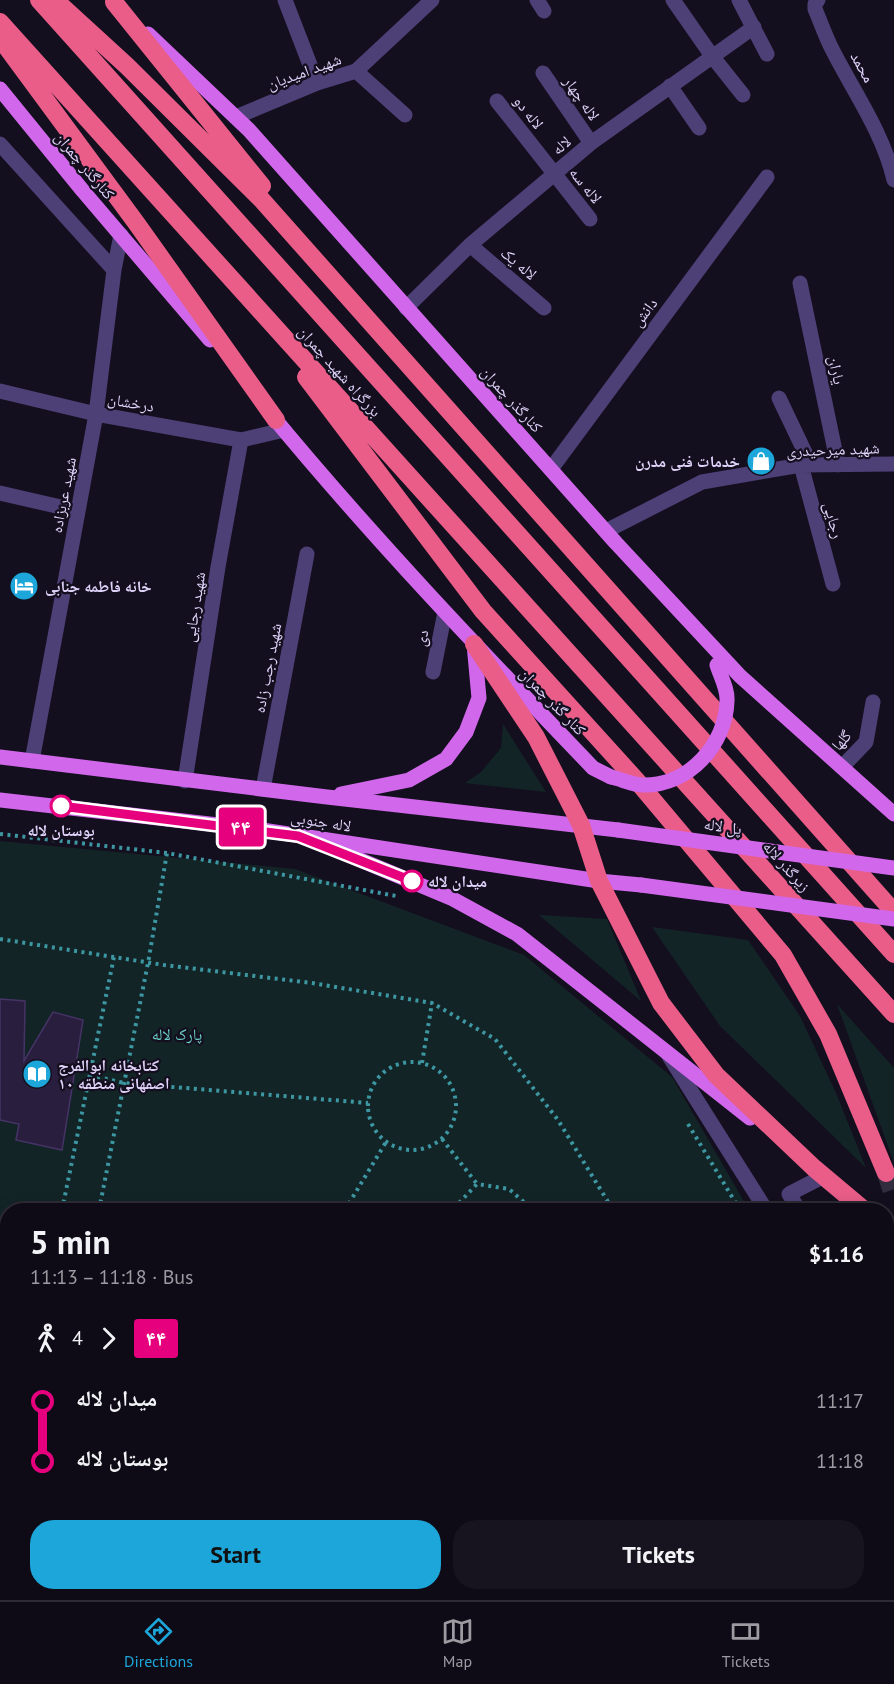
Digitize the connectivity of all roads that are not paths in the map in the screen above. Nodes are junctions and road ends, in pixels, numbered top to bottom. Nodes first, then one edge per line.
1 (39, 0) edge
2 (55, 0) edge
3 (285, 0) edge
4 (432, 0) edge
5 (673, 0) edge
6 (739, 0) edge
7 (113, 1) edge
8 (817, 2) edge
9 (416, 6) edge
10 (0, 22) edge
11 (754, 27) junction
12 (0, 38) edge
13 (767, 54) dead end
14 (712, 56) junction
15 (356, 71) junction
16 (543, 74) dead end
17 (318, 83) junction
18 (670, 86) junction
19 (0, 89) edge
20 (743, 95) dead end
21 (497, 100) dead end
22 (405, 115) dead end
23 (236, 117) junction
24 (699, 128) dead end
25 (591, 143) junction
26 (0, 144) edge
27 (554, 174) junction
28 (767, 177) dead end
29 (894, 180) edge
30 (590, 219) dead end
31 (121, 235) junction
32 (470, 245) junction
33 (114, 270) junction
34 (232, 280) junction
35 (800, 283) dead end
36 (406, 308) junction
37 (544, 308) dead end
38 (386, 339) junction
39 (0, 391) edge
40 (779, 398) dead end
41 (96, 414) junction
42 (280, 425) junction
43 (241, 440) junction
44 (806, 465) junction
45 (838, 465) junction
46 (894, 465) edge
47 (550, 469) junction
48 (0, 493) edge
49 (78, 511) junction
50 (606, 531) junction
51 (307, 554) dead end
52 (833, 584) dead end
53 (445, 612) junction
54 (683, 615) junction
55 (474, 644) junction
56 (433, 672) dead end
57 (873, 702) dead end
58 (680, 717) joint
59 (652, 745) joint
60 (0, 757) edge
61 (32, 761) junction
62 (842, 767) junction
63 (185, 781) junction
64 (263, 789) junction
65 (327, 797) junction
66 (0, 800) edge
67 (894, 814) edge
68 (581, 825) junction
69 (618, 830) joint
70 (298, 836) junction
71 (894, 868) edge
72 (599, 881) junction
73 (894, 912) edge
74 (894, 919) edge
75 (894, 954) edge
76 (894, 1014) edge
77 (666, 1051) junction
78 (819, 1172) junction
79 (886, 1173) tunnel mouth
80 (762, 1203) edge
81 (795, 1203) edge
82 (856, 1203) edge

1 - 58 highway, بزرگراه شهید چمران
2 - 38 highway
3 - 17 street
4 - 9 street, شهید امیدیان
5 - 14 street
6 - 11 street
7 - 23 main road, کنارگذر چمران
7 - 38 highway
8 - 29 street, محمد
9 - 15 street, شهید امیدیان
10 - 34 highway, بزرگراه شهید چمران
11 - 13 street
11 - 14 street, لاله
12 - 42 highway
14 - 18 street, لاله
14 - 20 street
15 - 17 street, شهید امیدیان
15 - 22 street
16 - 25 street, لاله چهار
17 - 23 street, شهید امیدیان
18 - 24 street
18 - 25 street, لاله
19 - 31 main road, کنارگذر چمران
21 - 27 street, لاله دو
23 - 36 main road, کنارگذر چمران
25 - 27 street, لاله
26 - 33 street
27 - 30 street, لاله سه
27 - 32 street, لاله
28 - 47 street, دانش
31 - 33 street, شهید عربزاده
31 - 42 main road, کنارگذر چمران
32 - 36 street, لاله
32 - 37 street, لاله یک
33 - 41 street, شهید عربزاده
34 - 59 highway, بزرگراه شهید چمران
34 - 79 highway
35 - 45 street, یاران
36 - 47 main road, کنارگذر چمران
38 - 73 highway
39 - 41 street, درخشان
40 - 44 street, رجایی
41 - 43 street, درخشان
41 - 49 street, شهید عربزاده
42 - 43 street, درخشان
42 - 53 main road, کنارگذر چمران
43 - 63 street, شهید رجایی
44 - 45 street, شهید میرحیدری
44 - 50 street, شهید میرحیدری
44 - 52 street, رجایی
45 - 46 street, شهید میرحیدری
47 - 50 main road, کنارگذر چمران
48 - 49 street
49 - 61 street, شهید عربزاده
50 - 54 main road, کنارگذر چمران
51 - 64 street, شهید رجب زاده
53 - 55 main road, کنارگذر چمران
53 - 56 street, دی
54 - 55 main road, کنار گذر چمران, bridge
54 - 62 main road, کنارگذر چمران
55 - 65 main road
55 - 68 highway
57 - 62 street, گلها
58 - 75 highway, زیرگذر لاله
59 - 76 highway, زیرگذر لاله
60 - 61 main road, لاله جنوبی
61 - 63 main road, لاله جنوبی
62 - 67 main road, کنارگذر چمران
63 - 64 main road, لاله جنوبی
64 - 65 main road, لاله جنوبی
65 - 68 main road, لاله جنوبی
66 - 70 main road, لاله جنوبی
68 - 69 main road, لاله جنوبی
68 - 72 highway
69 - 71 main road, پل لاله, bridge
70 - 72 main road, لاله جنوبی
70 - 77 main road
72 - 74 main road, لاله جنوبی, bridge
72 - 78 highway
77 - 78 main road
77 - 80 street
78 - 81 street
78 - 82 highway

